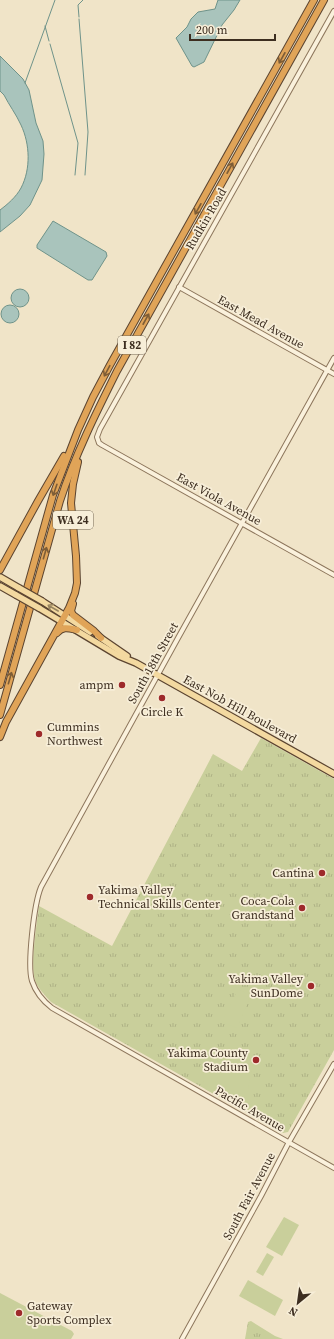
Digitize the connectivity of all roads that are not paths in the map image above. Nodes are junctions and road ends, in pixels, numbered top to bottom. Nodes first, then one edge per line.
1 (314, 0) edge
2 (324, 0) edge
3 (334, 11) edge
4 (179, 287) junction
5 (334, 358) edge
6 (327, 370) junction
7 (117, 371) junction
8 (334, 374) edge
9 (78, 430) junction
10 (97, 437) joint
11 (242, 524) junction
12 (10, 553) junction
13 (0, 559) edge
14 (0, 570) edge
15 (334, 575) edge
16 (0, 577) edge
17 (0, 586) edge
18 (75, 593) junction
19 (65, 615) junction
20 (62, 621) junction
21 (77, 630) junction
22 (54, 635) junction
23 (101, 638) junction
24 (136, 663) junction
25 (158, 675) junction
26 (0, 685) edge
27 (0, 716) edge
28 (0, 736) edge
29 (334, 774) edge
30 (35, 989) joint
31 (334, 1064) edge
32 (289, 1142) junction
33 (334, 1168) edge
34 (182, 1339) edge

1 -> 9 highway, I 82
7 -> 2 highway, I 82
3 - 4 street, Rudkin Road
4 - 6 street, East Mead Avenue
4 - 10 street, Rudkin Road
5 - 6 street, South 18th Street
6 - 8 street, East Mead Avenue
6 - 11 street, South 18th Street
7 - 18 highway, WA 24
27 -> 7 highway, I 82
9 - 12 highway
9 -> 26 highway, I 82
10 - 11 street, East Viola Avenue
11 - 15 street, East Viola Avenue
11 - 25 street, South 18th Street
12 - 13 highway
12 - 14 highway
19 -> 16 main road, East Nob Hill Boulevard, bridge
17 - 20 main road, East Nob Hill Boulevard, bridge
18 - 19 highway, WA 24
18 - 23 highway
19 - 20 highway, WA 24
19 - 23 main road, East Nob Hill Boulevard
20 - 21 main road, East Nob Hill Boulevard
20 - 22 highway, WA 24
21 - 22 highway
21 - 24 main road, East Nob Hill Boulevard
22 - 28 highway, WA 24
23 - 24 main road, East Nob Hill Boulevard
24 - 25 main road, East Nob Hill Boulevard
25 - 29 main road, East Nob Hill Boulevard
25 - 30 street, South 18th Street
30 - 32 street, Pacific Avenue
31 - 32 street, South Fair Avenue
32 - 33 street, Pacific Avenue
32 - 34 street, South Fair Avenue

